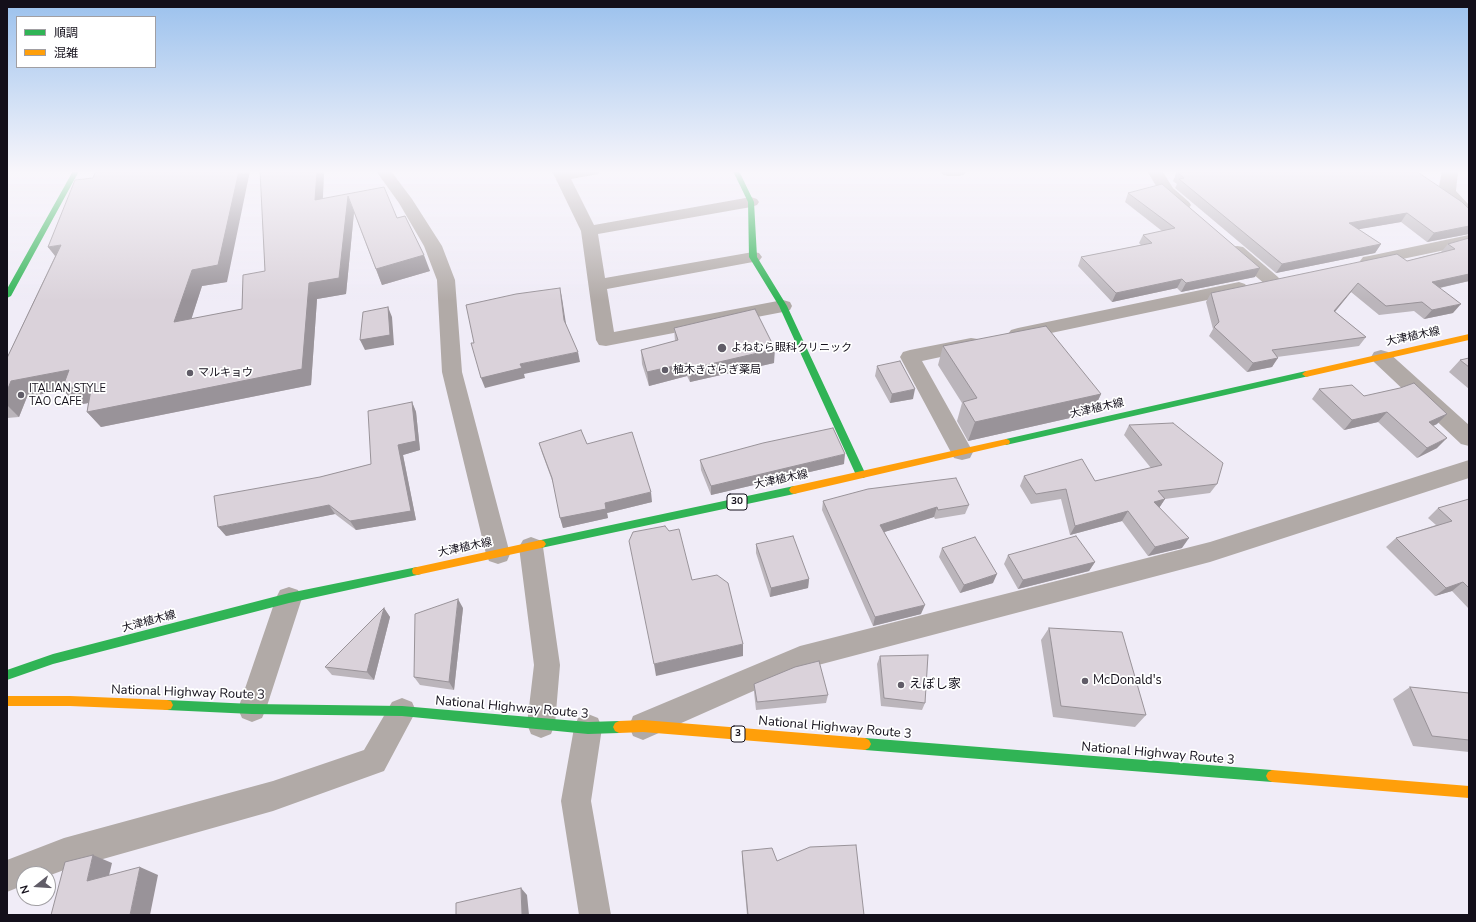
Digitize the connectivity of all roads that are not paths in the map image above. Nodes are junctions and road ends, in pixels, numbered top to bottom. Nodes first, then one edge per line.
1 (53, 214) edge
2 (413, 214) edge
3 (581, 214) edge
4 (684, 214) edge
5 (751, 214) edge
6 (1194, 214) edge
7 (1196, 216) edge
8 (590, 231) junction
9 (1469, 240) edge
10 (1225, 241) edge
11 (753, 257) junction
12 (1350, 265) edge
13 (598, 285) junction
14 (7, 296) edge
15 (783, 306) junction
16 (1469, 337) edge
17 (1380, 357) junction
18 (1469, 438) edge
19 (962, 452) junction
20 (1469, 469) edge
21 (861, 475) junction
22 (531, 547) junction
23 (498, 554) junction
24 (290, 598) junction
25 (7, 675) edge
26 (7, 701) edge
27 (252, 709) junction
28 (402, 711) junction
29 (541, 724) junction
30 (642, 726) junction
31 (588, 728) junction
32 (1469, 792) edge
33 (7, 876) edge
34 (595, 915) edge

1 - 14 main road
2 - 23 street
3 - 8 street
4 - 8 street
5 - 11 main road
6 - 7 street
8 - 13 street
9 - 12 street
10 - 19 street
11 - 13 street
11 - 15 main road
13 - 15 street
15 - 21 main road
16 - 17 main road, 大津植木線 / 30
17 - 18 street
17 - 19 main road, 大津植木線 / 30
19 - 21 main road, 大津植木線 / 30
20 - 30 street
21 - 22 main road, 大津植木線 / 30
22 - 23 main road, 大津植木線 / 30
22 - 29 street
23 - 24 main road, 大津植木線 / 30
24 - 25 main road, 大津植木線 / 30
24 - 27 street
26 - 27 main road, National Highway Route 3 / 3
27 - 28 main road, National Highway Route 3 / 3
28 - 29 main road, National Highway Route 3 / 3
28 - 33 street
29 - 31 main road, National Highway Route 3 / 3
30 - 31 main road, National Highway Route 3 / 3
30 - 32 main road, National Highway Route 3 / 3
31 - 34 street

